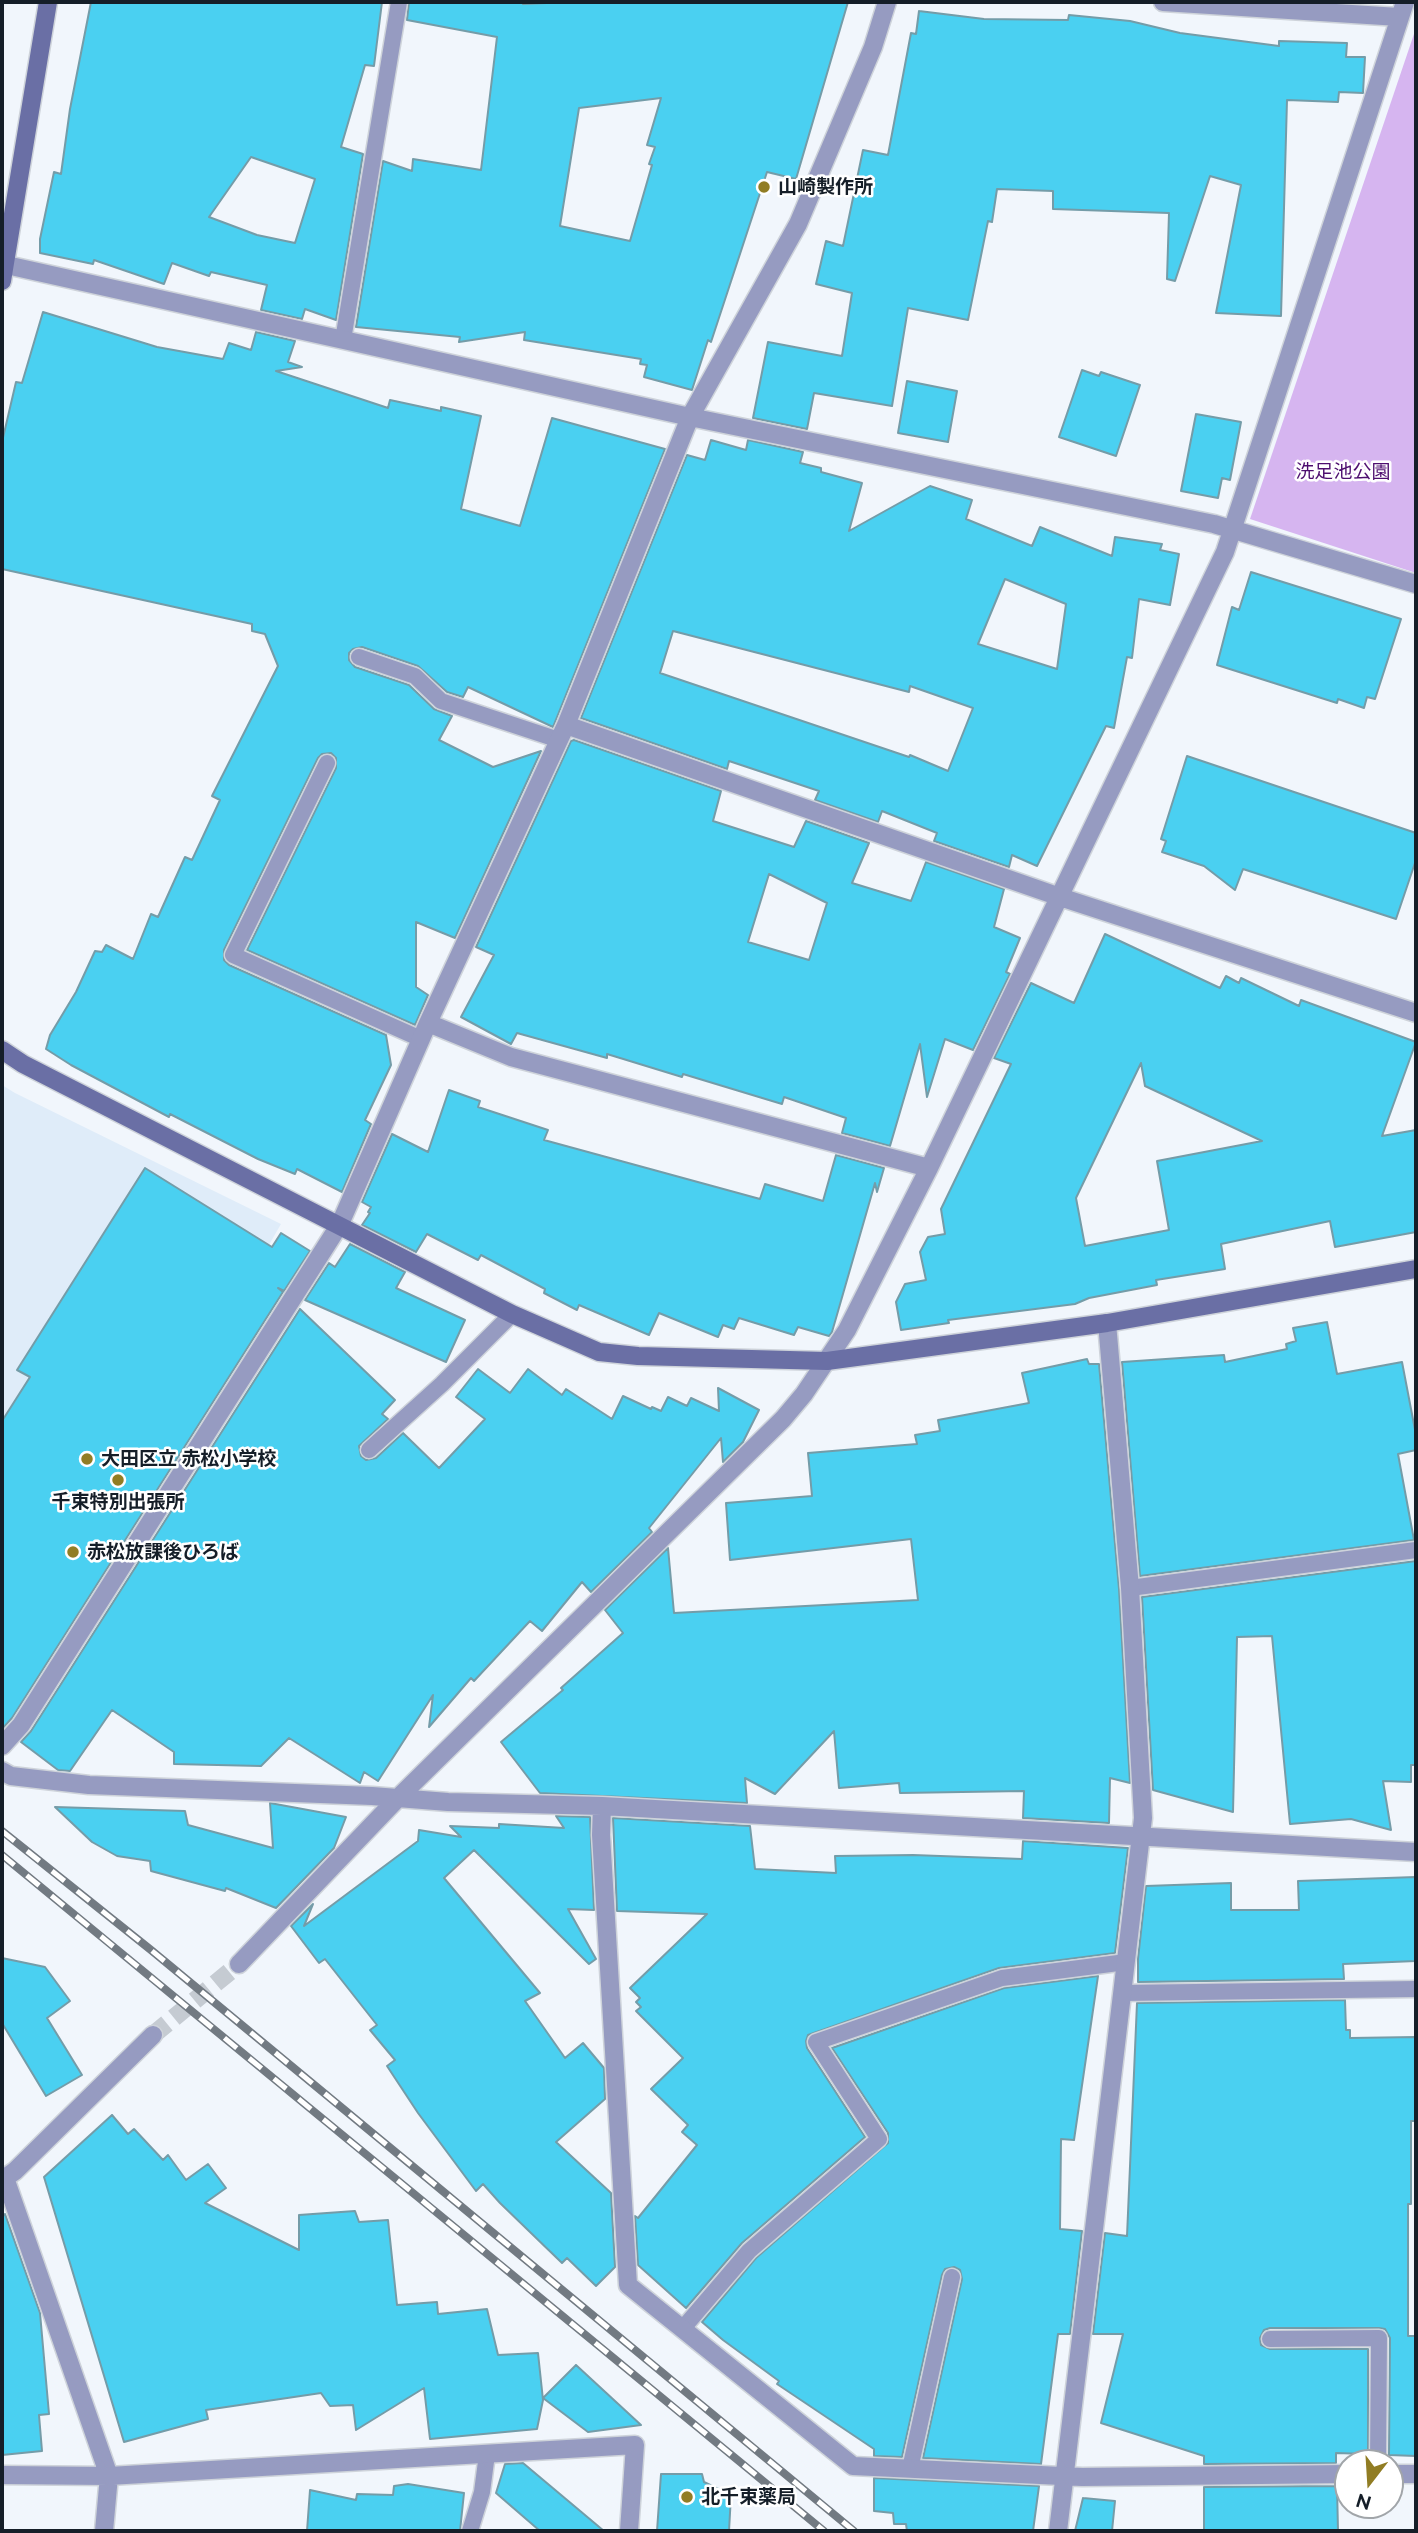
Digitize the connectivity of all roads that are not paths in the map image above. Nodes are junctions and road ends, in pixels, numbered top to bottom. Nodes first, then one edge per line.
1 (48, 2) edge
2 (399, 2) edge
3 (887, 2) edge
4 (1163, 2) edge
5 (1402, 9) edge
6 (3, 270) edge
7 (343, 340) junction
8 (690, 417) junction
9 (1233, 529) junction
10 (1416, 584) edge
11 (359, 657) dead end
12 (563, 732) junction
13 (327, 763) dead end
14 (1060, 898) junction
15 (1416, 1013) edge
16 (424, 1031) junction
17 (2, 1050) edge
18 (929, 1168) junction
19 (340, 1224) junction
20 (1416, 1269) edge
21 (512, 1314) junction
22 (1107, 1323) junction
23 (827, 1361) junction
24 (369, 1450) dead end
25 (1416, 1550) edge
26 (1130, 1588) junction
27 (2, 1746) edge
28 (2, 1772) edge
29 (397, 1800) junction
30 (602, 1806) junction
31 (1141, 1836) junction
32 (1416, 1852) edge
33 (1126, 1962) junction
34 (239, 1964) tunnel mouth
35 (1416, 1989) edge
36 (1122, 1993) junction
37 (153, 2035) tunnel mouth
38 (3, 2179) edge
39 (952, 2277) dead end
40 (684, 2328) junction
41 (1270, 2339) dead end
42 (1378, 2449) edge
43 (487, 2455) junction
44 (910, 2469) junction
45 (1334, 2474) edge
46 (2, 2475) edge
47 (1064, 2475) junction
48 (109, 2476) junction
49 (104, 2531) edge
50 (470, 2531) edge
51 (629, 2531) edge
52 (1058, 2531) edge

1 - 6 street
2 - 7 lane
3 - 8 street
4 - 5 street
5 - 9 street
6 - 7 street
7 - 8 street
8 - 9 street
8 - 12 street
9 - 10 street
9 - 14 street
11 - 12 lane
12 - 14 street
12 - 16 street
13 - 16 lane
14 - 15 street
14 - 18 street
16 - 18 street
16 - 19 street
17 - 19 street
18 - 23 street
19 - 21 street
19 - 27 street
20 - 22 street
21 - 23 street
21 - 24 lane
22 - 23 street
22 - 26 street
23 - 29 street
25 - 26 lane
26 - 31 street
28 - 29 street
29 - 30 street
29 - 34 street
30 - 31 street
30 - 40 street
31 - 32 street
31 - 33 street
33 - 36 street
33 - 40 lane
35 - 36 lane
36 - 47 street
37 - 38 street
38 - 48 street
39 - 44 lane
40 - 44 street
41 - 42 lane
43 - 48 street
43 - 50 lane
43 - 51 street
44 - 47 street
45 - 47 street
46 - 48 street
47 - 52 street
48 - 49 street

